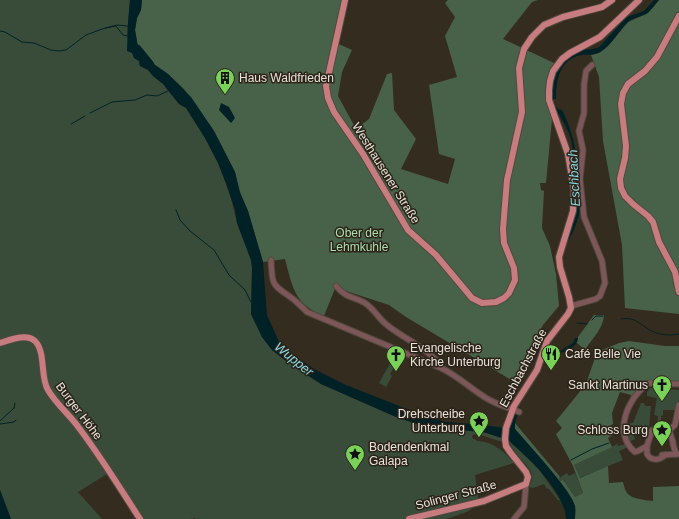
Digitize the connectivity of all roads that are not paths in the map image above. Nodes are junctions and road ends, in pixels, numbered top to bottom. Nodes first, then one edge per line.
1 (346, 0) edge
2 (612, 0) edge
3 (639, 0) edge
4 (679, 16) edge
5 (592, 65) dead end
6 (271, 260) dead end
7 (336, 286) dead end
8 (679, 292) edge
9 (574, 305) junction
10 (0, 343) edge
11 (441, 368) junction
12 (679, 384) edge
13 (679, 405) edge
14 (515, 411) junction
15 (677, 426) edge
16 (652, 430) dead end
17 (647, 446) junction
18 (678, 454) edge
19 (526, 484) junction
20 (140, 519) edge
21 (409, 519) edge
22 (514, 519) edge

1 - 2 main road, Westhausener Straße
3 - 9 main road
4 - 8 main road
5 - 9 street
6 - 11 street
7 - 11 street
9 - 14 main road, Eschbachstraße
10 - 20 main road, Burger Höhe
11 - 14 street
12 - 17 street
13 - 15 street
14 - 19 main road, Eschbachstraße
15 - 18 street
16 - 17 street
17 - 18 street
19 - 21 main road, Solinger Straße
19 - 22 street

